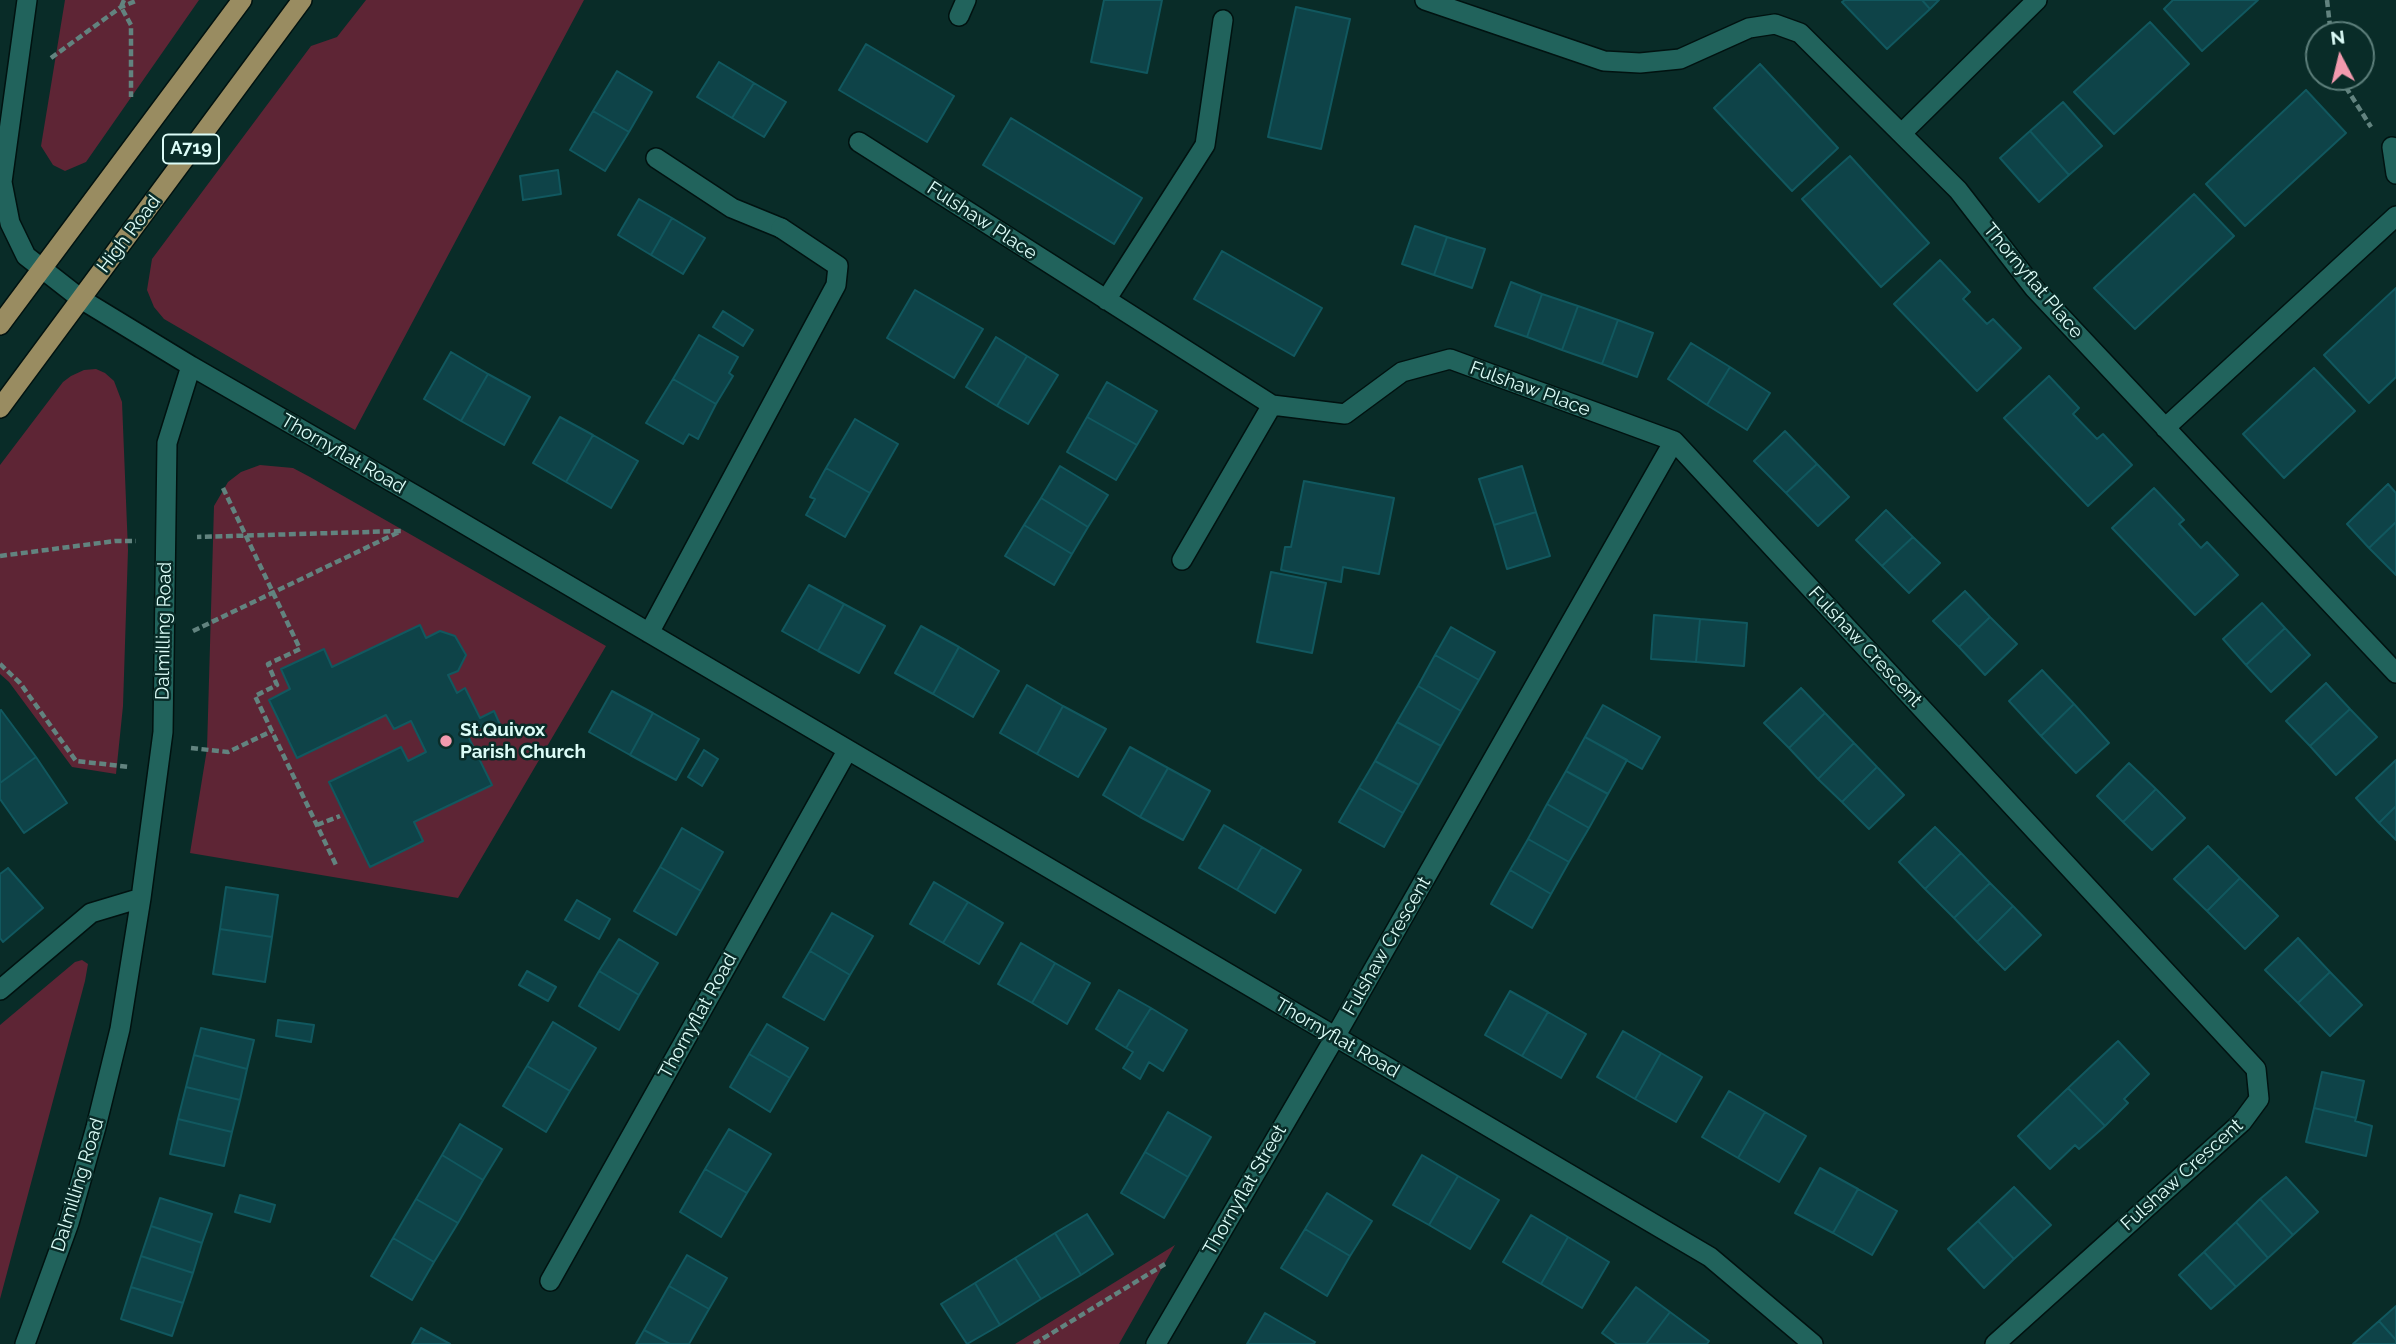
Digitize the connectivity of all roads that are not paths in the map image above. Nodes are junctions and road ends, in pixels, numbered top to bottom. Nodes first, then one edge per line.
1 (27, 0) edge
2 (242, 0) edge
3 (302, 0) edge
4 (1425, 0) edge
5 (2037, 0) edge
6 (1223, 20) dead end
7 (1902, 133) junction
8 (859, 142) dead end
9 (2392, 147) dead end
10 (656, 158) dead end
11 (2396, 174) edge
12 (2396, 216) edge
13 (42, 269) junction
14 (80, 299) junction
15 (1106, 300) junction
16 (0, 325) edge
17 (191, 366) junction
18 (1272, 405) junction
19 (0, 408) edge
20 (2165, 428) junction
21 (1674, 442) junction
22 (1182, 560) dead end
23 (649, 633) junction
24 (2396, 673) edge
25 (847, 751) junction
26 (141, 898) junction
27 (0, 990) edge
28 (1335, 1037) junction
29 (550, 1281) dead end
30 (25, 1344) edge
31 (1156, 1344) edge
32 (1813, 1344) edge
33 (1995, 1344) edge

1 - 13 street, Thornyflat Road
2 - 13 main road, A719
3 - 14 main road, High Road / A719
4 - 7 street, Thornyflat Place
5 - 7 street
6 - 15 street
7 - 20 street, Thornyflat Place
8 - 15 street, Fulshaw Place
9 - 11 street
10 - 23 street
12 - 20 street
13 - 14 street, Thornyflat Road
13 - 16 main road, A719
14 - 17 street, Thornyflat Road
14 - 19 main road, A719
15 - 18 street, Fulshaw Place
17 - 23 street, Thornyflat Road
17 - 26 street, Dalmilling Road
18 - 21 street, Fulshaw Place
18 - 22 street
20 - 24 street, Thornyflat Place
21 - 28 street, Fulshaw Crescent
21 - 33 street, Fulshaw Crescent
23 - 25 street, Thornyflat Road
25 - 28 street, Thornyflat Road
25 - 29 street, Thornyflat Road
26 - 27 street
26 - 30 street, Dalmilling Road
28 - 31 street, Thornyflat Street
28 - 32 street, Thornyflat Road

